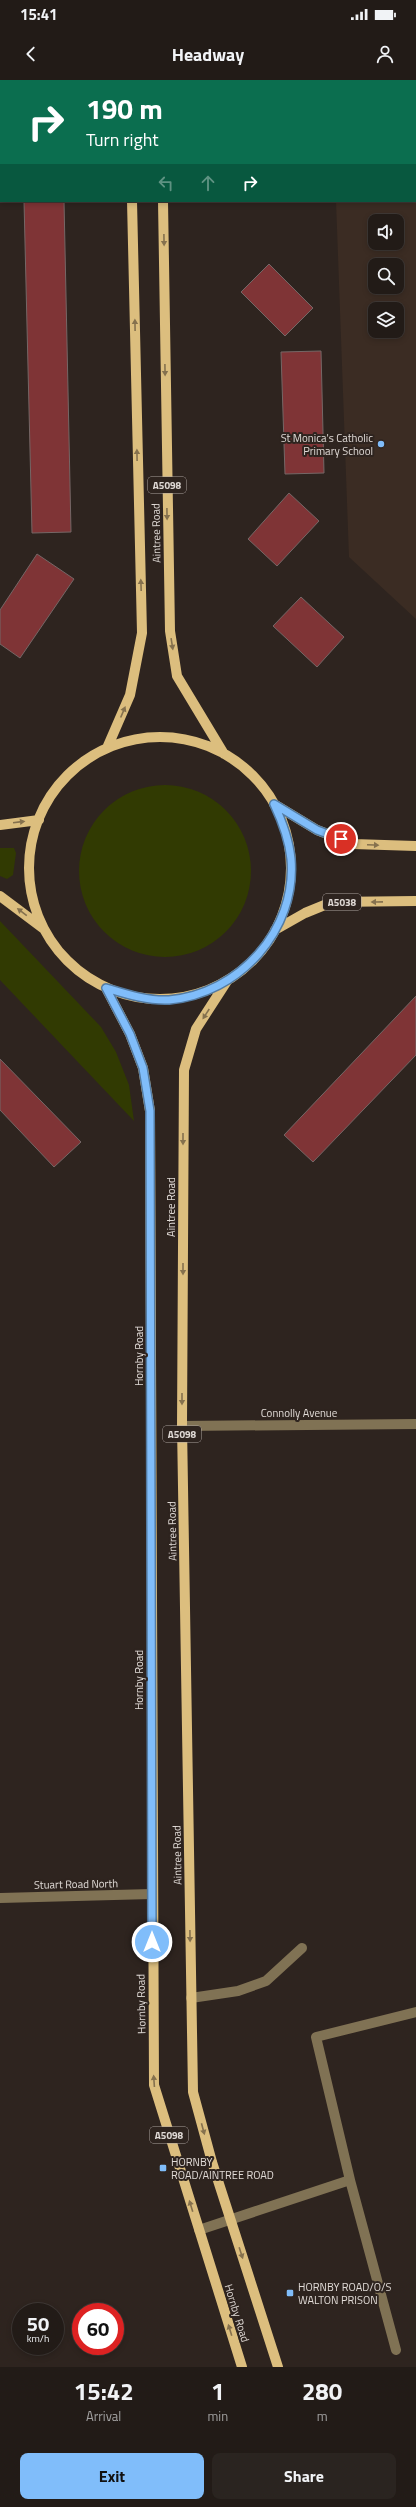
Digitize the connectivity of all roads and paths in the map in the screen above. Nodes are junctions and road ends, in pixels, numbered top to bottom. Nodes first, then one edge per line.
1 (132, 202) edge
2 (163, 202) edge
3 (107, 748) junction
4 (224, 754) junction
5 (274, 804) junction
6 (39, 820) junction
7 (0, 825) edge
8 (416, 846) edge
9 (0, 896) edge
10 (416, 901) edge
11 (44, 929) junction
12 (275, 930) junction
13 (227, 981) junction
14 (106, 988) junction
15 (416, 1424) edge
16 (182, 1426) junction
17 (152, 1894) junction
18 (0, 1898) edge
19 (302, 1948) dead end
20 (191, 1998) junction
21 (416, 2012) edge
22 (193, 2092) joint
23 (350, 2180) junction
24 (230, 2220) junction
25 (199, 2230) junction
26 (396, 2350) dead end
27 (242, 2367) edge
28 (278, 2367) edge

3 -> 1 main road, Aintree Road / A5098
2 -> 4 main road, Aintree Road / A5098
3 - 4 main road, A5038
3 - 6 main road, A5038
4 - 5 main road, A5038
5 -> 8 main road, A5038
5 - 12 main road, A5038
7 -> 6 main road
6 - 11 main road, A5038
11 -> 9 main road, A5038
10 -> 12 main road, A5038
11 - 14 main road, A5038
12 - 13 main road, A5038
13 - 14 main road, A5038
13 -> 16 main road, Aintree Road / A5098
14 - 17 main road, Hornby Road / A5098
15 - 16 street, Connolly Avenue
16 -> 20 main road, Aintree Road / A5098
17 - 18 street, Stuart Road North
25 -> 17 main road, Hornby Road / A5098
19 - 20 street
20 - 22 main road, Aintree Road / A5098
21 - 23 street
22 -> 24 main road, Hornby Road / A5098
23 - 24 street
23 - 26 street
24 - 25 street
24 -> 28 main road, Hornby Road / A5098
27 -> 25 main road, Hornby Road / A5098

